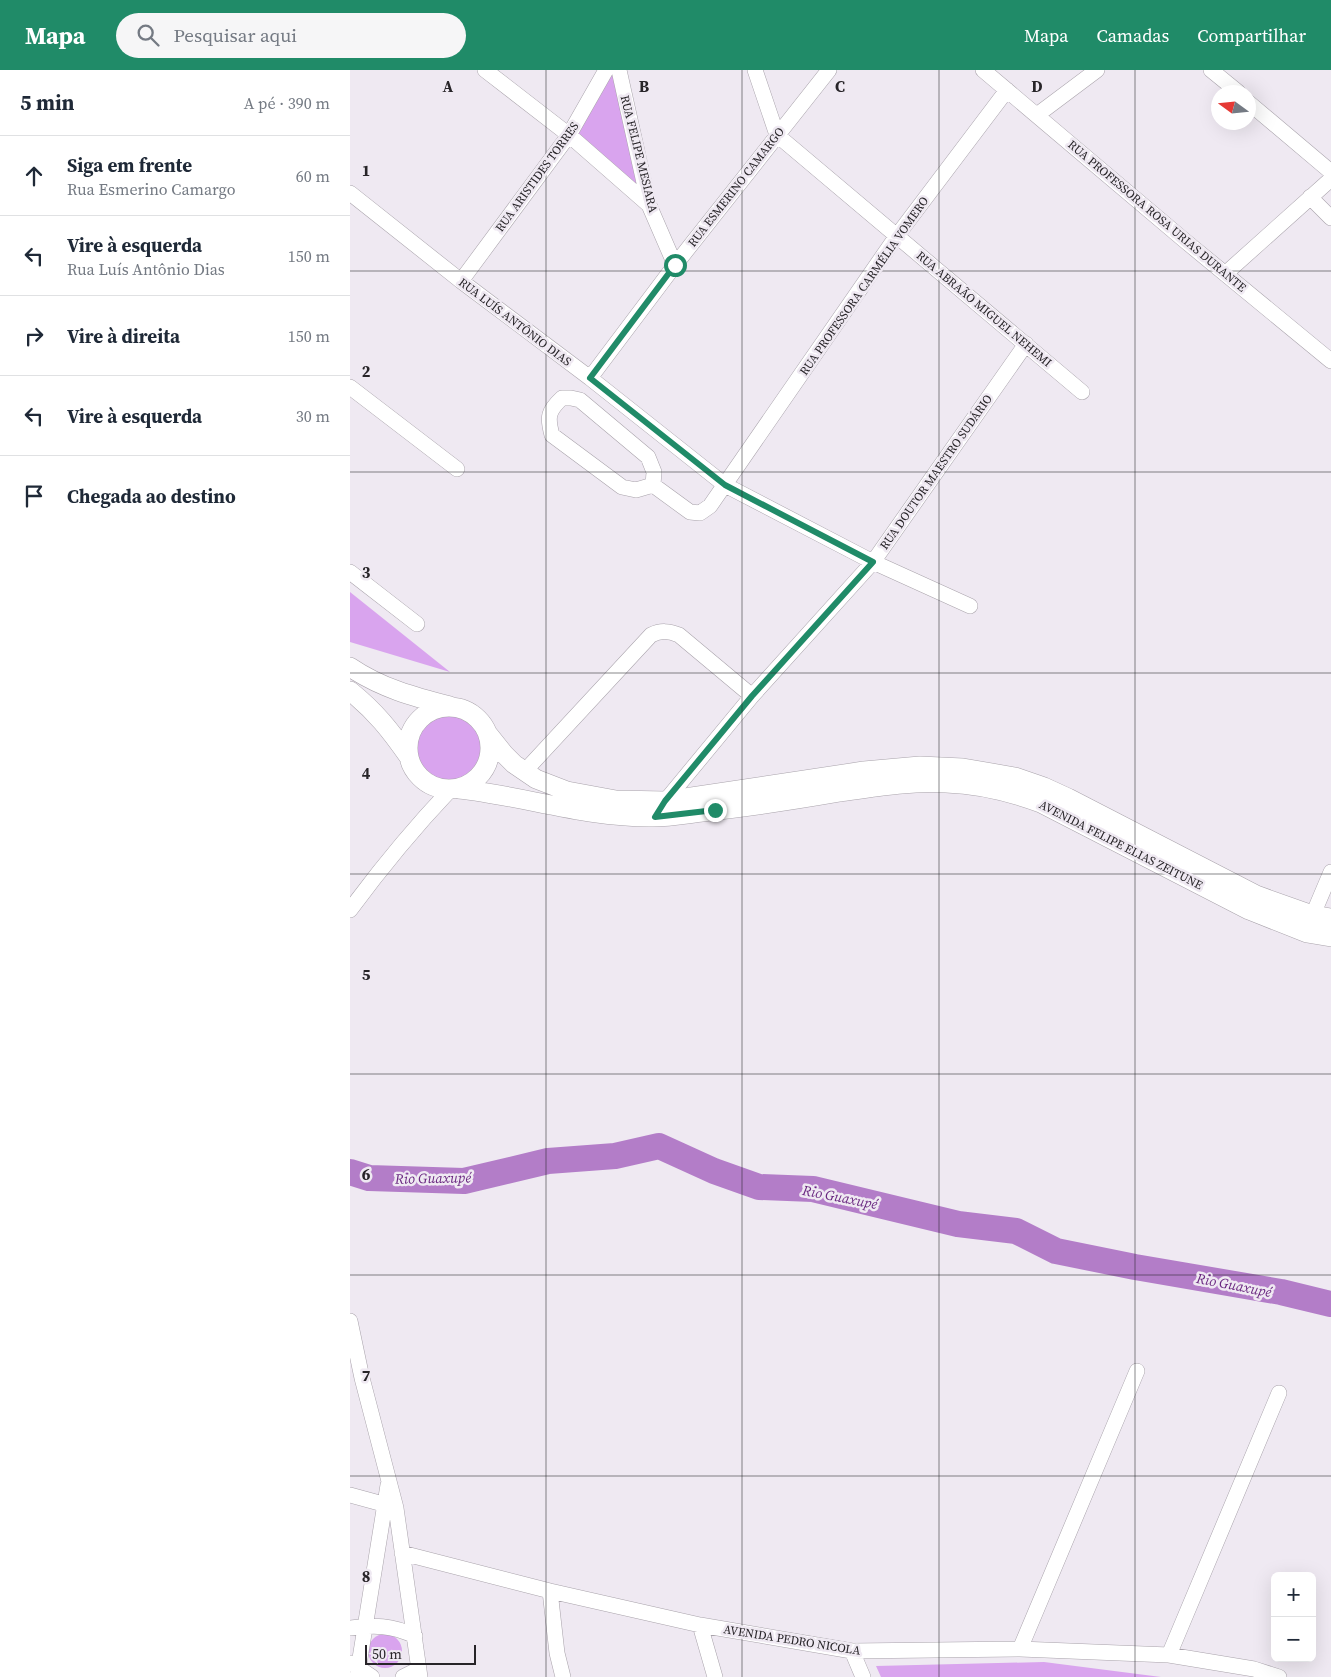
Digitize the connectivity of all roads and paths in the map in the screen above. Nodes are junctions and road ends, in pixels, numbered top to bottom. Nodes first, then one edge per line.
1 (485, 70) edge
2 (606, 70) edge
3 (619, 70) edge
4 (755, 70) edge
5 (829, 70) edge
6 (984, 70) edge
7 (1096, 70) edge
8 (1211, 70) edge
9 (1229, 85) edge
10 (1007, 90) junction
11 (1256, 109) edge
12 (1037, 115) junction
13 (777, 134) junction
14 (569, 135) junction
15 (1331, 172) edge
16 (1331, 178) edge
17 (350, 193) edge
18 (1310, 196) junction
19 (649, 205) junction
20 (1331, 218) edge
21 (896, 237) junction
22 (675, 265) junction
23 (1225, 274) junction
24 (461, 281) junction
25 (1026, 344) junction
26 (1331, 361) edge
27 (590, 378) junction
28 (350, 387) edge
29 (1082, 392) dead end
30 (457, 469) dead end
31 (654, 485) junction
32 (725, 485) junction
33 (873, 562) junction
34 (350, 572) edge
35 (970, 606) dead end
36 (417, 624) dead end
37 (350, 667) edge
38 (350, 691) edge
39 (752, 696) junction
40 (454, 707) junction
41 (488, 734) junction
42 (409, 758) junction
43 (524, 772) junction
44 (454, 790) junction
45 (660, 809) junction
46 (1331, 872) edge
47 (350, 910) edge
48 (1312, 915) junction
49 (1331, 918) edge
50 (1307, 933) junction
51 (1331, 937) edge
52 (350, 1322) edge
53 (1137, 1371) dead end
54 (356, 1376) edge
55 (1279, 1393) dead end
56 (350, 1495) edge
57 (391, 1507) junction
58 (402, 1552) junction
59 (550, 1591) junction
60 (700, 1625) junction
61 (357, 1627) edge
62 (415, 1636) junction
63 (1020, 1649) junction
64 (852, 1651) junction
65 (1169, 1656) junction
66 (355, 1669) edge
67 (419, 1673) edge
68 (1251, 1673) edge
69 (372, 1677) edge
70 (403, 1677) edge
71 (564, 1677) edge
72 (714, 1677) edge
73 (863, 1677) edge
74 (1279, 1677) edge

1 - 14 street
2 - 14 street, RUA ARISTIDES TORRES
3 - 19 street, RUA FELIPE MESIARA
4 - 13 street
5 - 13 street, RUA ESMERINO CAMARGO
6 - 10 street, RUA PROFESSORA ROSA URIAS DURANTE
7 - 12 street
8 - 9 street
10 - 12 street, RUA PROFESSORA ROSA URIAS DURANTE
10 - 21 street, RUA PROFESSORA CARMÉLIA VOMERO
11 - 15 street
12 - 23 street, RUA PROFESSORA ROSA URIAS DURANTE
13 - 21 street, RUA ABRAÃO MIGUEL NEHEMI
13 - 22 street, RUA ESMERINO CAMARGO
14 - 19 street
14 - 24 street, RUA ARISTIDES TORRES
16 - 18 street
17 - 24 street, RUA LUÍS ANTÔNIO DIAS
18 - 20 street
18 - 23 street
19 - 22 street, RUA FELIPE MESIARA
21 - 25 street, RUA ABRAÃO MIGUEL NEHEMI
21 - 32 street, RUA PROFESSORA CARMÉLIA VOMERO
22 - 27 street, RUA ESMERINO CAMARGO
23 - 26 street, RUA PROFESSORA ROSA URIAS DURANTE
24 - 27 street, RUA LUÍS ANTÔNIO DIAS
25 - 29 street, RUA ABRAÃO MIGUEL NEHEMI
25 - 33 street, RUA DOUTOR MAESTRO SUDÁRIO
27 - 32 street, RUA LUÍS ANTÔNIO DIAS
28 - 30 street
31 - 31 street
31 - 32 street, RUA PROFESSORA CARMÉLIA VOMERO
32 - 33 street, RUA LUÍS ANTÔNIO DIAS
33 - 35 street, RUA LUÍS ANTÔNIO DIAS
33 - 39 street, RUA DOUTOR MAESTRO SUDÁRIO
34 - 36 street
37 - 40 main road
38 - 42 main road
39 - 43 street
39 - 45 street, RUA DOUTOR MAESTRO SUDÁRIO
40 - 41 main road
40 - 42 main road
41 - 43 main road, AVENIDA FELIPE ELIAS ZEITUNE
41 - 44 main road
42 - 44 main road
43 - 45 main road, AVENIDA FELIPE ELIAS ZEITUNE
44 - 45 main road, AVENIDA FELIPE ELIAS ZEITUNE
44 - 47 street
45 - 48 main road, AVENIDA FELIPE ELIAS ZEITUNE
45 - 50 main road, AVENIDA FELIPE ELIAS ZEITUNE
46 - 48 street
48 - 49 main road, AVENIDA FELIPE ELIAS ZEITUNE
48 - 50 street
50 - 51 main road, AVENIDA FELIPE ELIAS ZEITUNE
52 - 54 street
53 - 63 street
54 - 57 street
55 - 65 street
56 - 57 street
57 - 58 street
57 - 61 street
58 - 59 street, AVENIDA PEDRO NICOLA
58 - 62 street
59 - 60 street, AVENIDA PEDRO NICOLA
59 - 71 street
60 - 64 street, AVENIDA PEDRO NICOLA
60 - 72 street
61 - 62 street
61 - 66 street
62 - 67 street
63 - 64 street, AVENIDA PEDRO NICOLA
63 - 65 street, AVENIDA PEDRO NICOLA
64 - 73 street
65 - 68 street, AVENIDA PEDRO NICOLA
66 - 69 street
67 - 70 street
68 - 74 street, AVENIDA PEDRO NICOLA

